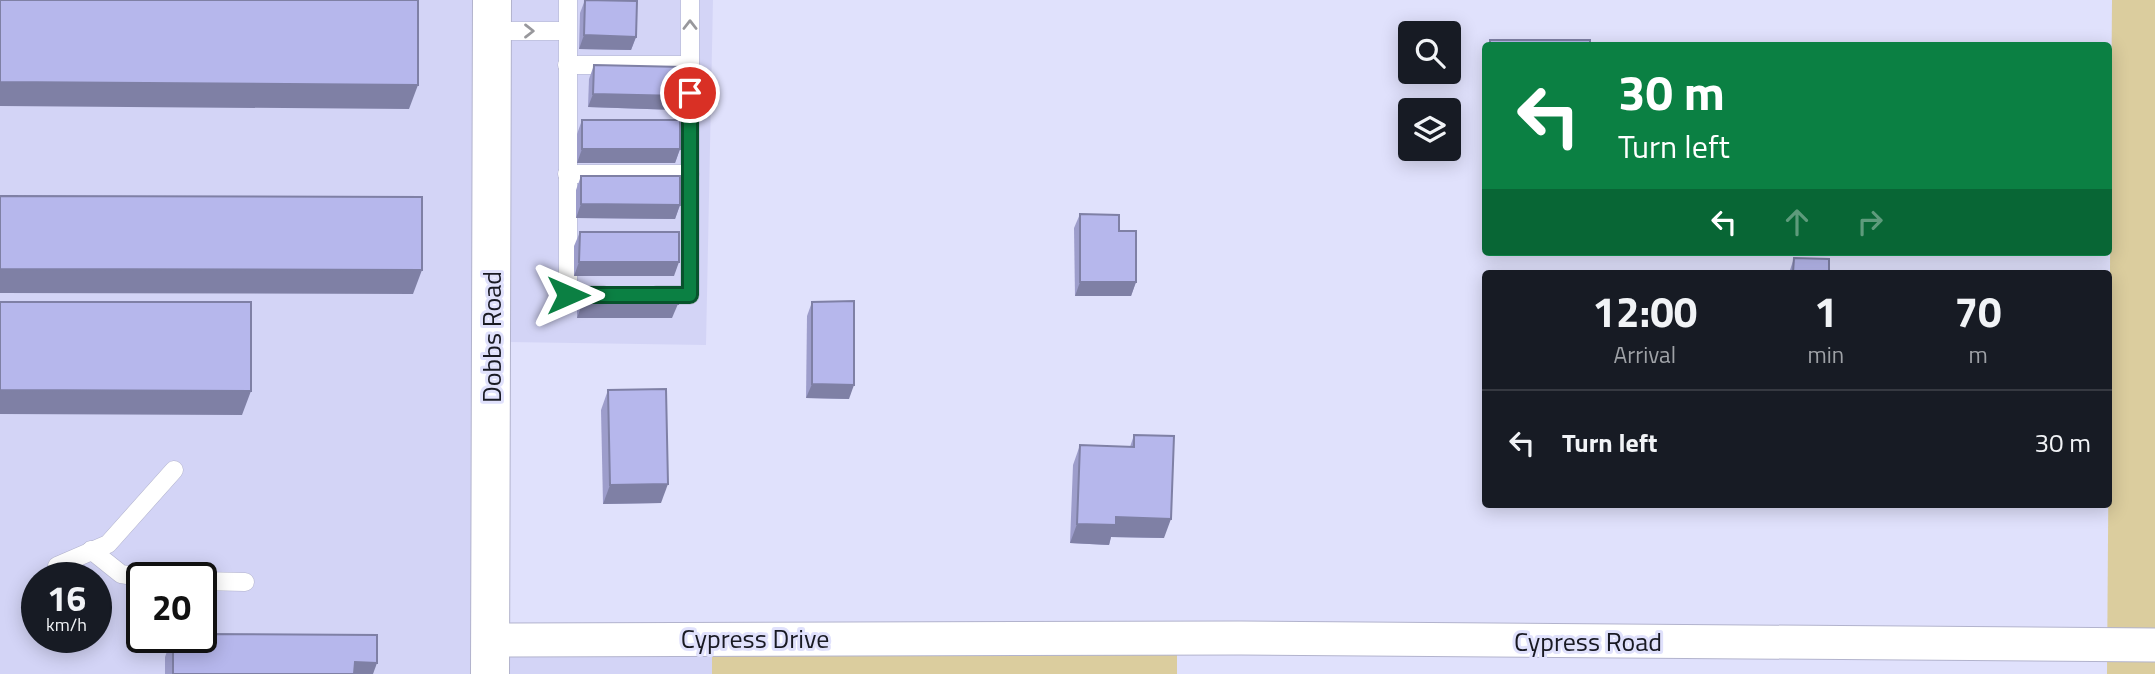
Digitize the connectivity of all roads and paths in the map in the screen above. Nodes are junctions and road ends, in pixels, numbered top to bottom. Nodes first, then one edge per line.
1 (568, 0) edge
2 (690, 0) edge
3 (492, 15) edge
4 (567, 31) junction
5 (567, 65) junction
6 (690, 65) junction
7 (567, 174) junction
8 (690, 174) junction
9 (174, 470) dead end
10 (91, 550) junction
11 (66, 562) edge
12 (126, 575) edge
13 (217, 581) edge
14 (245, 582) dead end
15 (1020, 639) joint
16 (2155, 645) edge
17 (490, 657) edge

1 - 4 lane
6 -> 2 lane
3 -> 4 lane
3 - 17 street, Dobbs Road
4 - 5 lane
5 - 6 lane
5 - 7 lane
6 - 8 lane
7 - 8 lane
7 - 8 lane
9 - 10 lane
10 - 11 lane
10 - 12 lane
13 - 14 lane
15 - 16 street, Cypress Road
15 - 17 street, Cypress Drive

